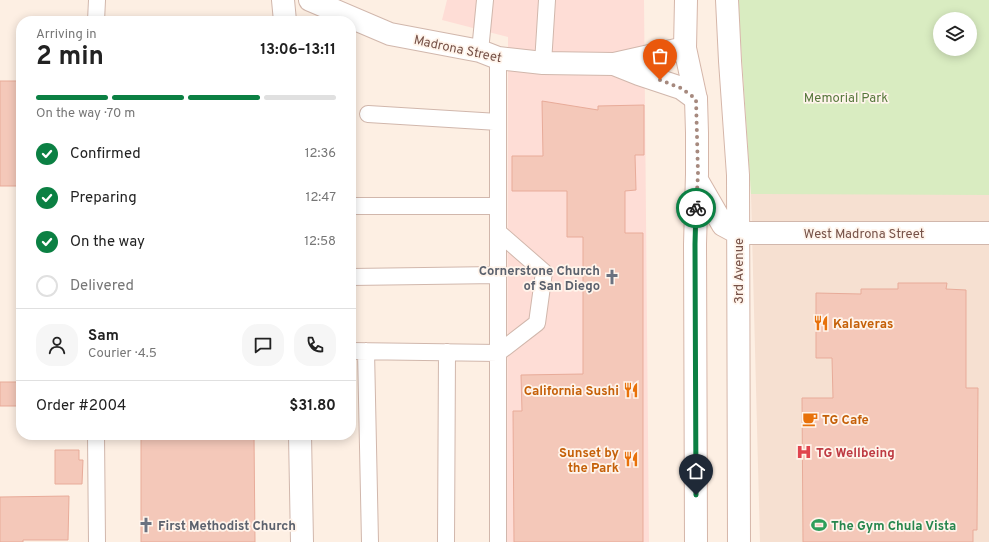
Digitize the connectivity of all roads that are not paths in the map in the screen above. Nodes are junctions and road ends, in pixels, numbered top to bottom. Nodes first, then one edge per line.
1 (97, 0) edge
2 (283, 0) edge
3 (310, 0) edge
4 (485, 0) edge
5 (547, 0) edge
6 (686, 0) edge
7 (727, 0) edge
8 (343, 6) edge
9 (96, 16) edge
10 (284, 16) edge
11 (685, 48) junction
12 (489, 54) junction
13 (543, 63) junction
14 (614, 64) junction
15 (696, 99) junction
16 (368, 114) dead end
17 (498, 122) junction
18 (697, 180) junction
19 (356, 206) edge
20 (498, 206) junction
21 (498, 232) junction
22 (989, 232) edge
23 (738, 233) junction
24 (498, 275) junction
25 (356, 277) edge
26 (359, 351) edge
27 (447, 352) junction
28 (498, 353) junction
29 (96, 440) edge
30 (300, 440) edge
31 (97, 542) edge
32 (302, 542) edge
33 (370, 542) edge
34 (446, 542) edge
35 (498, 542) edge
36 (696, 542) edge
37 (739, 542) edge

1 - 9 lane
2 - 10 main road
3 - 8 main road, Madrona Street
4 - 12 lane
5 - 13 lane
6 - 11 main road
7 - 23 main road, 3rd Avenue
8 - 12 main road, Madrona Street
11 - 14 main road, Madrona Street
11 - 15 main road
12 - 13 main road, Madrona Street
12 - 17 lane
13 - 14 main road, Madrona Street
14 - 15 main road, Madrona Street
15 - 18 main road
16 - 17 lane
17 - 20 lane
18 - 23 main road
18 - 36 main road
19 - 20 lane
20 - 21 lane
21 - 24 lane
21 - 28 lane
22 - 23 main road, West Madrona Street
23 - 37 main road, 3rd Avenue
24 - 25 lane
24 - 28 lane
26 - 27 lane
26 - 33 lane
27 - 28 lane
27 - 34 lane
28 - 35 lane
29 - 31 lane
30 - 32 main road

